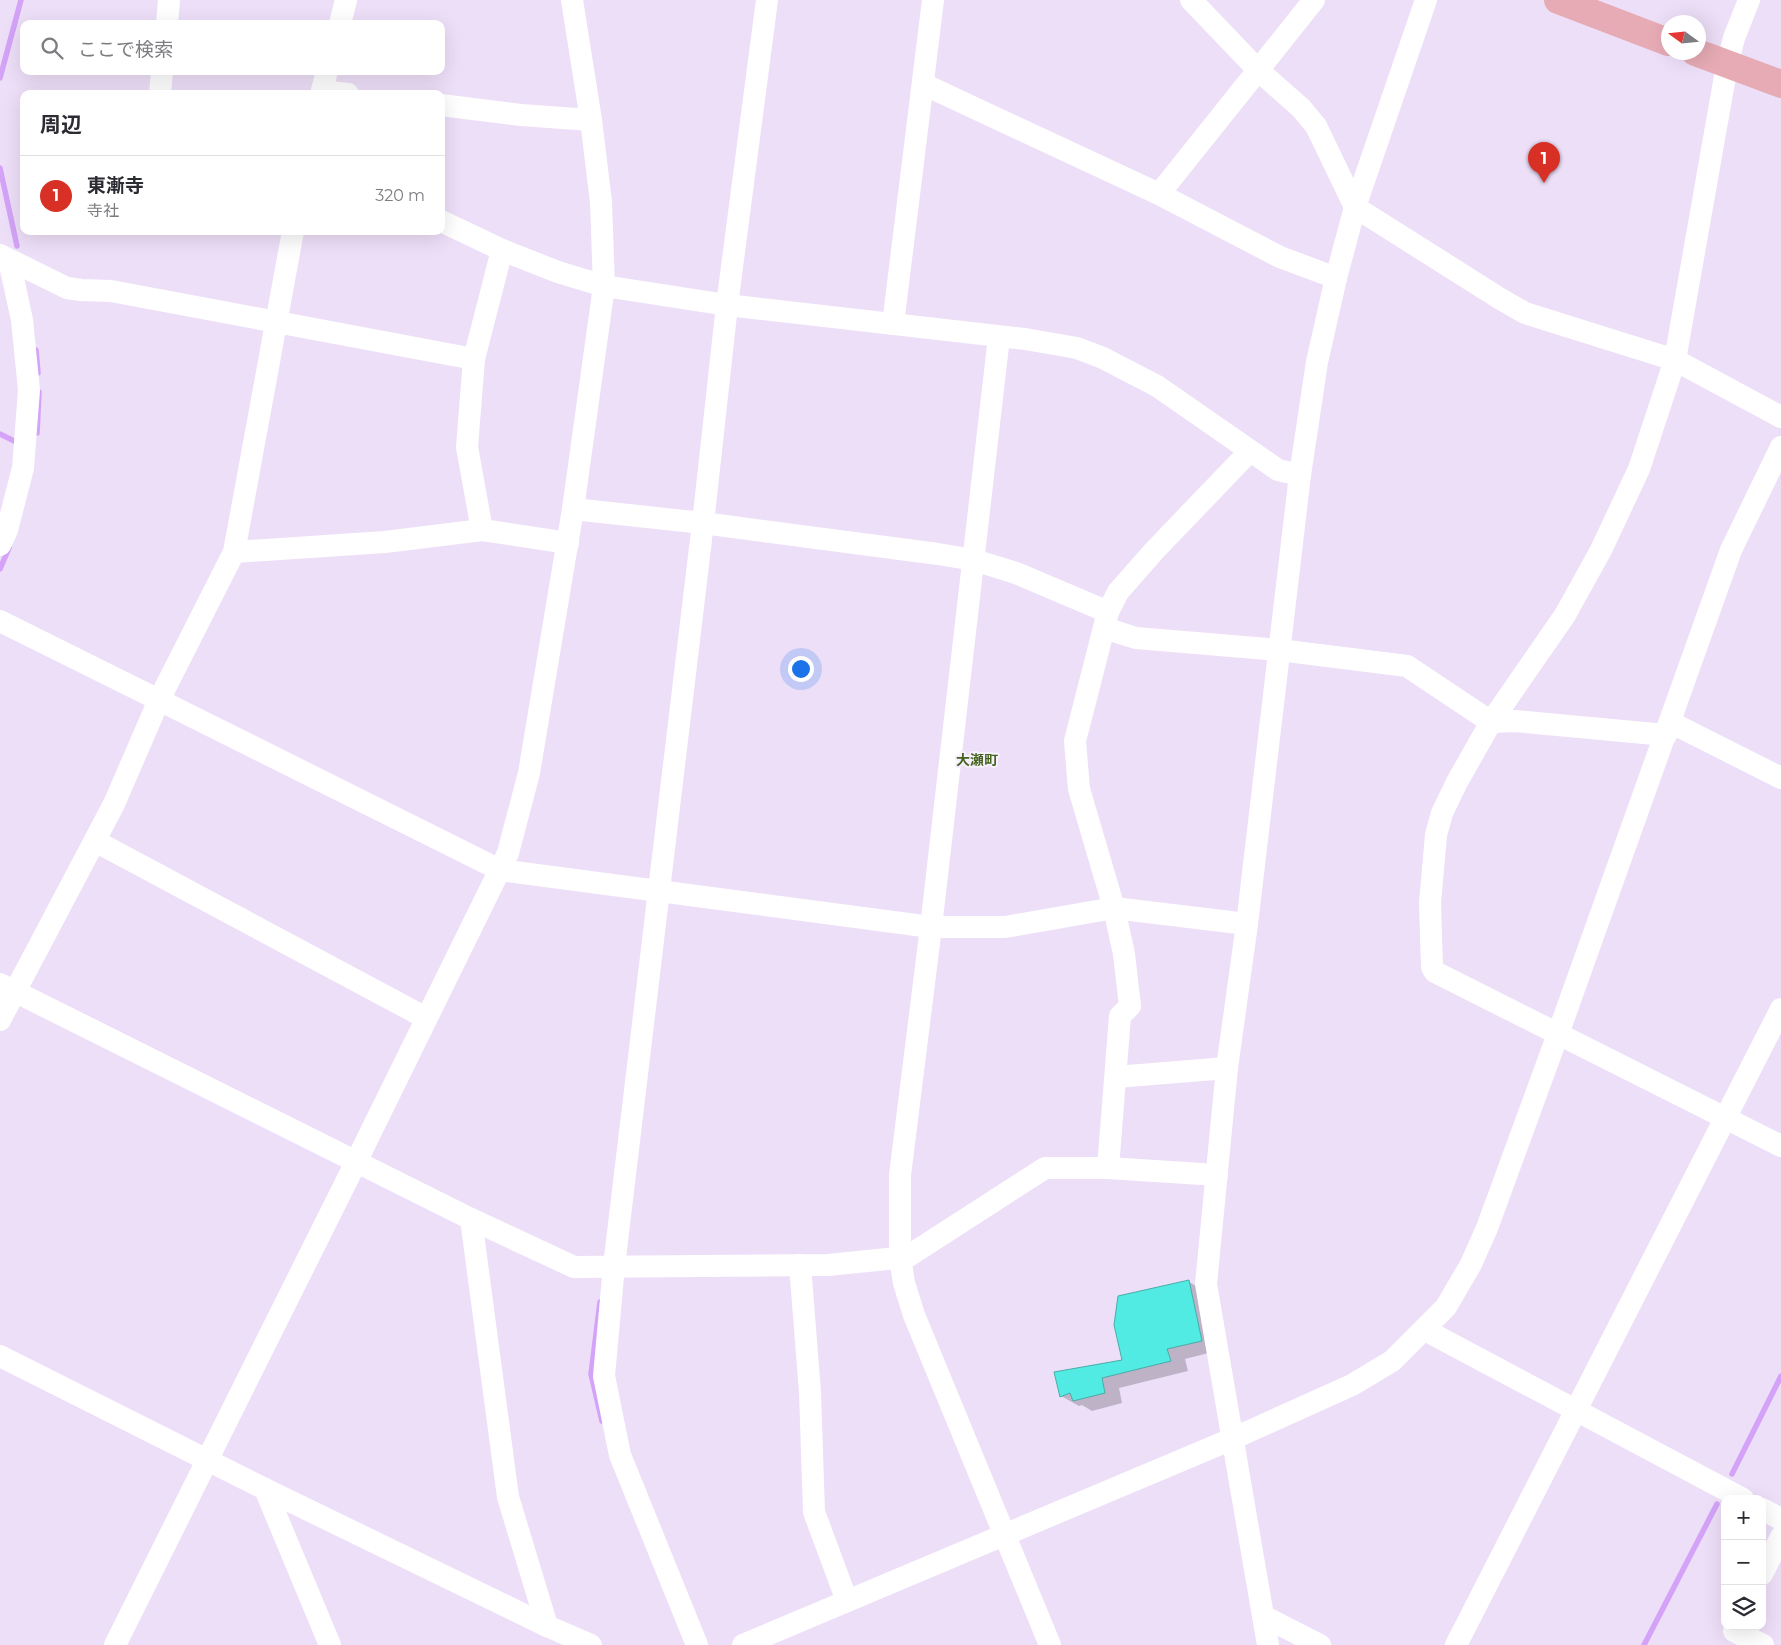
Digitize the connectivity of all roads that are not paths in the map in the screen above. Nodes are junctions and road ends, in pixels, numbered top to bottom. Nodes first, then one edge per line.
1 (169, 0) edge
2 (346, 0) edge
3 (572, 0) edge
4 (767, 0) edge
5 (933, 0) edge
6 (1191, 0) edge
7 (1314, 0) edge
8 (1426, 0) edge
9 (1558, 0) edge
10 (1749, 0) edge
11 (1598, 7) edge
12 (167, 20) edge
13 (341, 20) edge
14 (1661, 38) edge
15 (1706, 56) edge
16 (1727, 65) junction
17 (1259, 71) junction
18 (162, 75) edge
19 (923, 84) junction
20 (1781, 84) edge
21 (324, 85) edge
22 (160, 90) edge
23 (337, 90) edge
24 (445, 106) edge
25 (591, 120) junction
26 (1159, 194) junction
27 (1355, 207) junction
28 (445, 223) edge
29 (292, 235) edge
30 (502, 250) junction
31 (5, 258) edge
32 (1336, 278) junction
33 (604, 286) junction
34 (727, 305) junction
35 (275, 322) junction
36 (894, 324) junction
37 (999, 337) junction
38 (474, 359) junction
39 (1675, 360) junction
40 (1781, 417) edge
41 (1781, 446) edge
42 (1250, 451) junction
43 (1300, 475) junction
44 (573, 509) junction
45 (703, 523) junction
46 (482, 530) junction
47 (568, 543) junction
48 (0, 545) edge
49 (234, 552) junction
50 (974, 560) junction
51 (1106, 620) junction
52 (0, 621) edge
53 (1279, 650) junction
54 (159, 700) junction
55 (1491, 722) junction
56 (1668, 729) junction
57 (1781, 778) edge
58 (95, 841) junction
59 (500, 870) junction
60 (658, 892) junction
61 (1114, 908) junction
62 (1247, 924) junction
63 (930, 926) junction
64 (7, 987) edge
65 (1781, 1009) edge
66 (426, 1018) junction
67 (0, 1020) edge
68 (1558, 1034) junction
69 (1228, 1068) junction
70 (1116, 1077) junction
71 (1725, 1118) junction
72 (1781, 1146) edge
73 (356, 1162) junction
74 (1108, 1168) junction
75 (1217, 1175) junction
76 (471, 1220) junction
77 (900, 1258) junction
78 (800, 1265) junction
79 (614, 1266) junction
80 (1425, 1330) junction
81 (0, 1356) edge
82 (1576, 1410) junction
83 (1232, 1438) junction
84 (208, 1460) junction
85 (265, 1489) junction
86 (1735, 1495) edge
87 (1766, 1511) edge
88 (1781, 1519) edge
89 (1003, 1535) junction
90 (1781, 1537) edge
91 (1766, 1566) edge
92 (847, 1601) junction
93 (1263, 1616) junction
94 (547, 1626) junction
95 (1732, 1634) edge
96 (115, 1645) edge
97 (330, 1645) edge
98 (591, 1645) edge
99 (697, 1645) edge
100 (743, 1645) edge
101 (1050, 1645) edge
102 (1268, 1645) edge
103 (1320, 1645) edge
104 (1456, 1645) edge
105 (1763, 1645) edge

1 - 12 street
2 - 13 street
3 - 25 street
4 - 34 street
5 - 19 street
6 - 17 street
7 - 17 street
8 - 27 street
9 - 11 main road
10 - 16 street
11 - 14 main road
15 - 16 main road
16 - 20 main road
16 - 39 street
17 - 26 street
17 - 27 street
18 - 22 street
19 - 26 street
19 - 36 street
21 - 23 street
24 - 25 street
25 - 33 street
26 - 32 street
27 - 32 street
27 - 39 street
28 - 30 street
29 - 35 street
30 - 33 street
30 - 38 street
31 - 35 street
31 - 48 street
32 - 43 street
33 - 34 street
33 - 44 street
34 - 36 street
34 - 45 street
35 - 38 street
35 - 49 street
36 - 37 street
37 - 42 street
37 - 50 street
38 - 46 street
39 - 40 street
39 - 55 street
41 - 56 street
42 - 43 street
42 - 51 street
43 - 53 street
44 - 45 street
44 - 47 street
45 - 50 street
45 - 60 street
46 - 47 street
46 - 49 street
47 - 59 street
49 - 54 street
50 - 51 street
50 - 63 street
51 - 53 street
51 - 61 street
52 - 54 street
53 - 55 street
53 - 62 street
54 - 58 street
54 - 59 street
55 - 56 street
55 - 68 street
56 - 57 street
56 - 68 street
58 - 64 street
58 - 66 street
59 - 60 street
59 - 66 street
60 - 63 street
60 - 79 street
61 - 62 street
61 - 63 street
61 - 70 street
62 - 69 street
63 - 77 street
64 - 67 street
64 - 73 street
65 - 71 street
66 - 73 street
68 - 71 street
68 - 80 street
69 - 70 street
69 - 75 street
70 - 74 street
71 - 72 street
71 - 82 street
73 - 76 street
73 - 84 street
74 - 75 street
74 - 77 street
75 - 83 street
76 - 79 street
76 - 94 street
77 - 78 street
77 - 89 street
78 - 79 street
78 - 92 street
79 - 99 street
80 - 82 street
80 - 83 street
81 - 84 street
82 - 86 street
82 - 104 street
83 - 89 street
83 - 93 street
84 - 85 street
84 - 96 street
85 - 94 street
85 - 97 street
87 - 88 street
89 - 92 street
89 - 101 street
90 - 91 street
92 - 100 street
93 - 102 street
93 - 103 street
94 - 98 street
95 - 105 street

